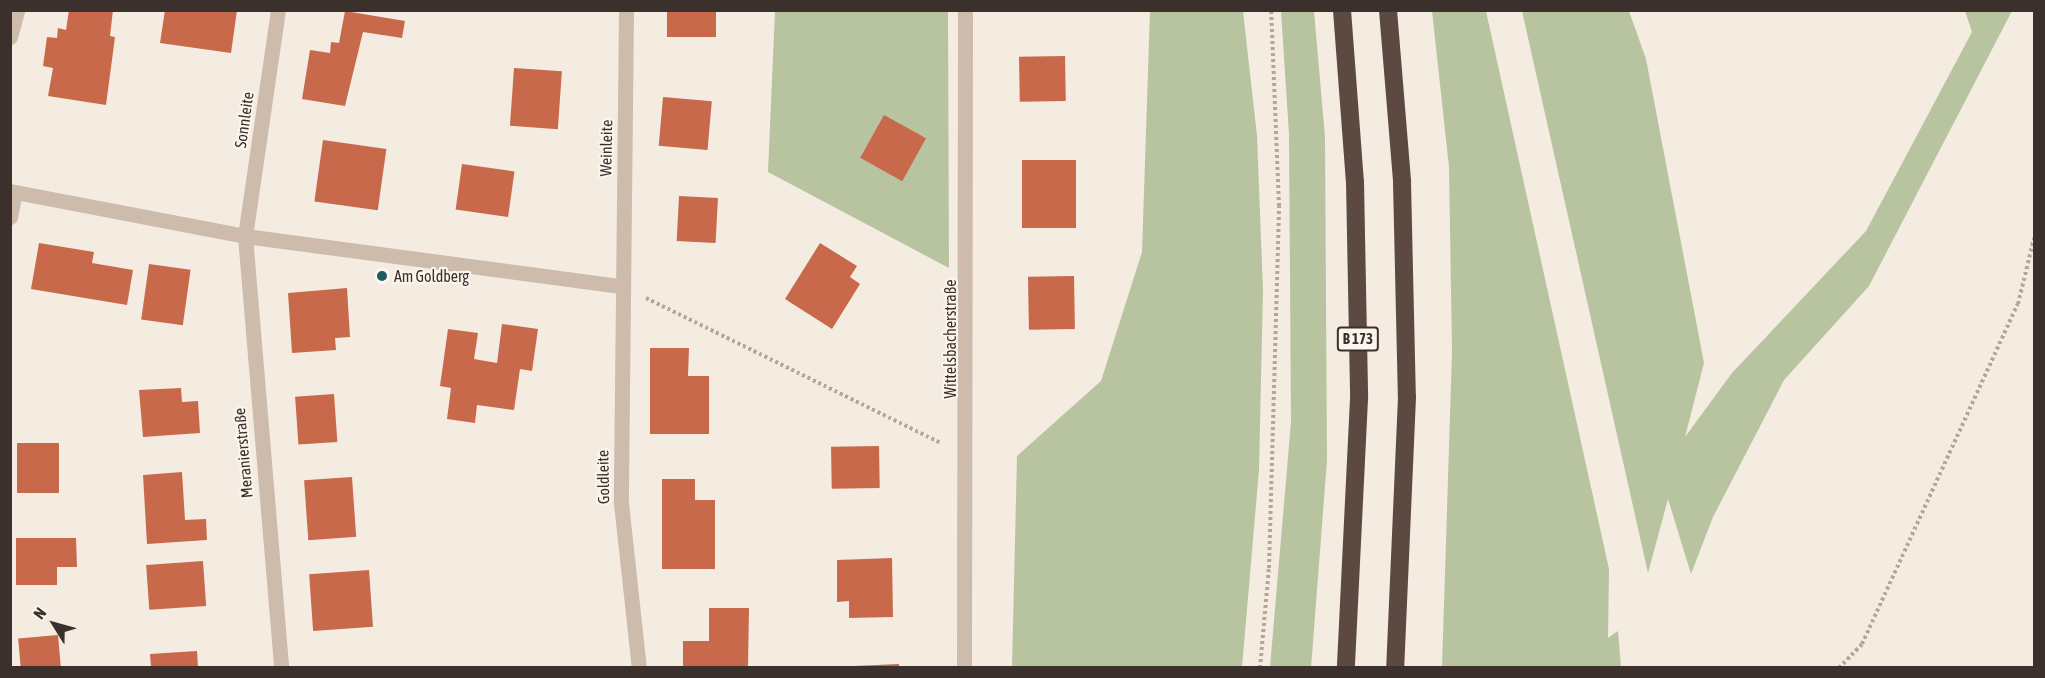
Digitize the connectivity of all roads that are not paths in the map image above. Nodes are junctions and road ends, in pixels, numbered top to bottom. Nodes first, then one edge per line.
1 (17, 10) edge
2 (278, 10) edge
3 (626, 10) edge
4 (965, 10) edge
5 (1342, 10) edge
6 (1388, 10) edge
7 (10, 37) edge
8 (13, 191) edge
9 (10, 218) edge
10 (245, 236) junction
11 (621, 286) junction
12 (281, 668) edge
13 (639, 668) edge
14 (964, 668) edge
15 (1346, 668) edge
16 (1395, 668) edge

1 - 7 street
2 - 10 street, Sonnleite
3 - 11 street, Weinleite
4 - 14 street, Wittelsbacherstraße
5 - 15 highway, B 173
6 - 16 highway, B 173
8 - 9 street
8 - 10 street
10 - 11 street
10 - 12 street, Meranierstraße
11 - 13 street, Goldleite

